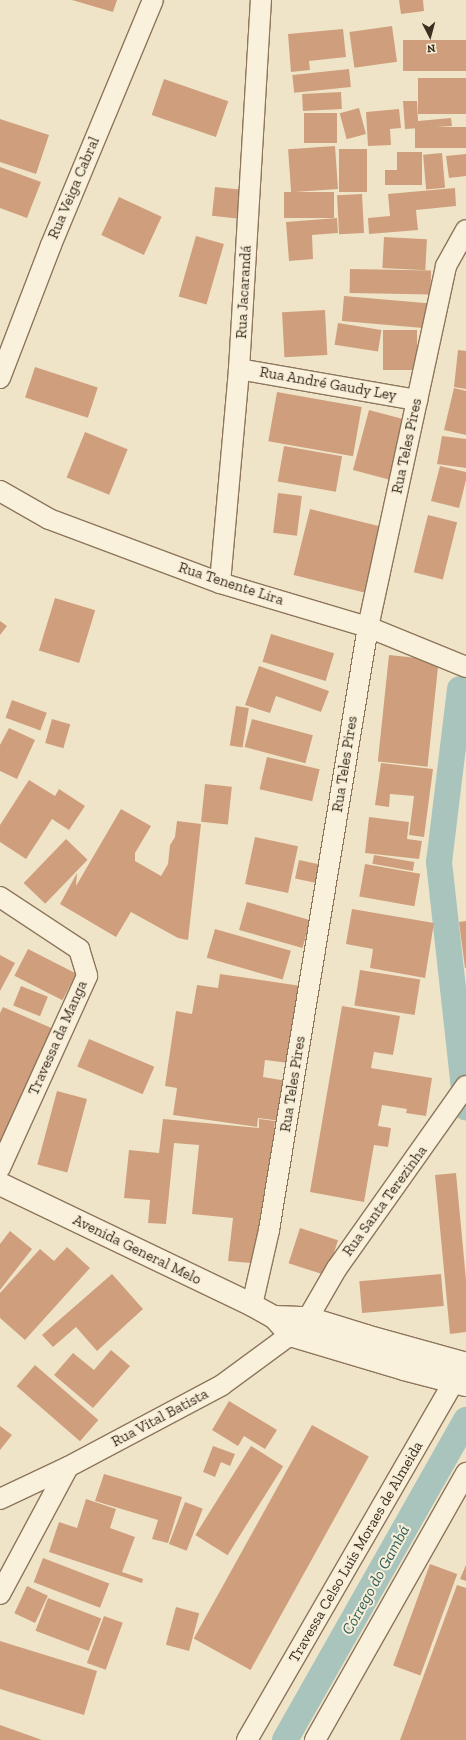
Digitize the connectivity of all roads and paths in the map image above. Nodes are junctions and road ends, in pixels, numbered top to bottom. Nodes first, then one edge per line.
1 (153, 0) edge
2 (261, 0) edge
3 (466, 230) edge
4 (239, 369) junction
5 (0, 378) edge
6 (417, 400) junction
7 (0, 491) edge
8 (220, 583) junction
9 (368, 627) junction
10 (466, 667) edge
11 (0, 897) edge
12 (466, 1086) edge
13 (0, 1168) edge
14 (0, 1184) edge
15 (252, 1305) junction
16 (274, 1317) junction
17 (308, 1318) junction
18 (290, 1334) junction
19 (463, 1373) edge
20 (68, 1467) junction
21 (466, 1473) edge
22 (0, 1499) edge
23 (0, 1594) edge
24 (247, 1740) edge
25 (315, 1740) edge

1 - 5 street, Rua Veiga Cabral
2 - 4 street, Rua Jacarandá
3 - 6 street, Rua Teles Pires
4 - 6 street, Rua André Gaudy Ley
4 - 8 street, Rua Jacarandá
6 - 9 street, Rua Teles Pires
7 - 8 street, Rua Tenente Lira
8 - 9 street, Rua Tenente Lira
9 - 10 street, Rua Tenente Lira
9 - 15 street, Rua Teles Pires
11 - 13 street, Travessa da Manga
12 - 17 street, Rua Santa Terezinha
14 - 15 main road, Avenida General Melo
15 - 16 main road, Avenida General Melo
16 - 17 main road, Avenida General Melo
16 - 18 main road, Avenida General Melo
17 - 18 street, Rua Vital Batista
17 - 19 main road, Avenida General Melo
18 - 19 main road, Avenida General Melo
18 - 20 street, Rua Vital Batista
19 - 24 street, Travessa Celso Luís Moraes de Almeida
20 - 22 street, Rua Vital Batista
20 - 23 street
21 - 25 street

